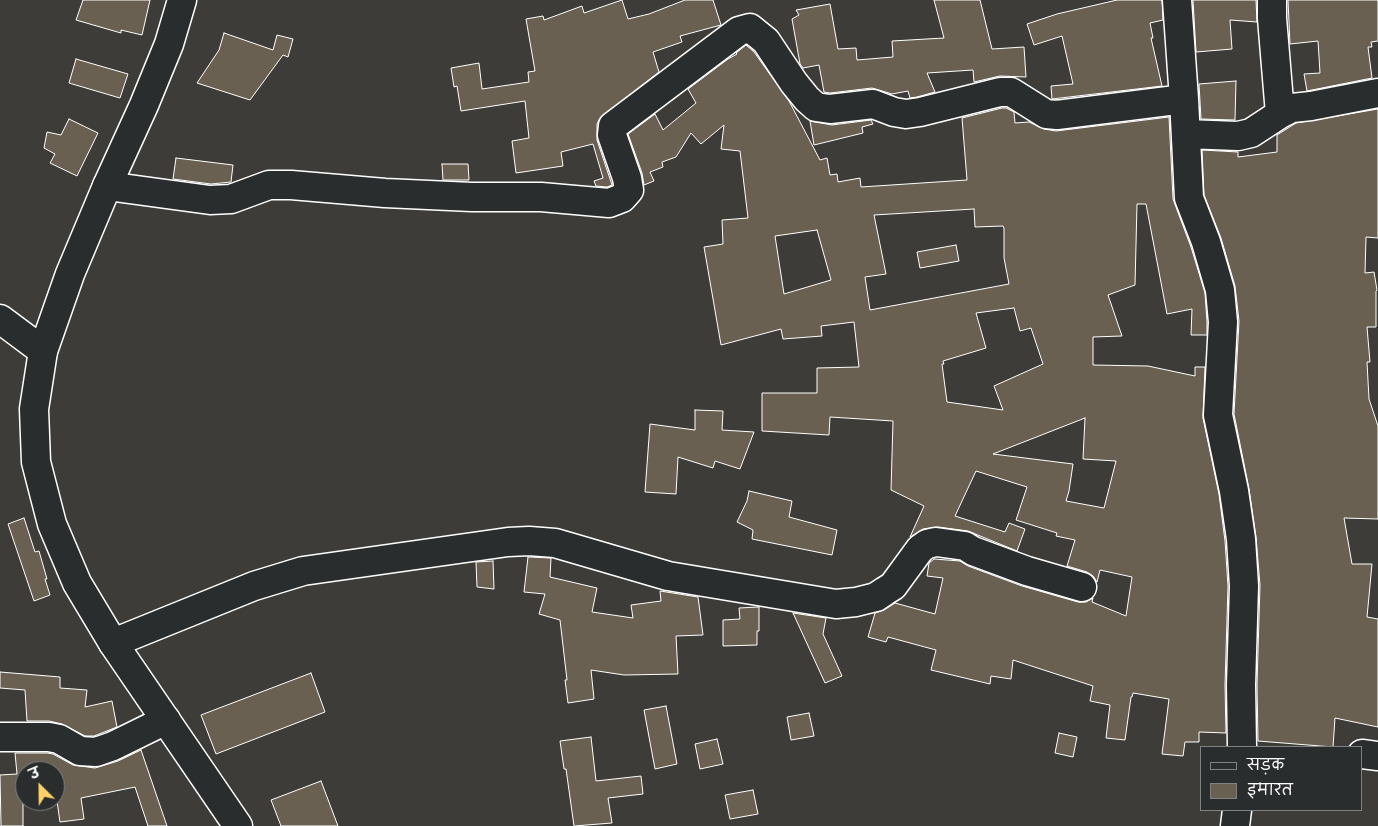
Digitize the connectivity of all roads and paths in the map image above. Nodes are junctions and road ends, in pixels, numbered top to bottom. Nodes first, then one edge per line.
1 (182, 0) edge
2 (1177, 0) edge
3 (1272, 0) edge
4 (1378, 92) edge
5 (1184, 99) junction
6 (1280, 114) junction
7 (1186, 134) junction
8 (107, 186) junction
9 (0, 319) edge
10 (43, 351) junction
11 (1082, 587) dead end
12 (113, 643) junction
13 (166, 720) junction
14 (0, 737) edge
15 (1247, 746) edge
16 (1363, 754) edge
17 (1378, 756) edge
18 (1237, 811) edge
19 (238, 826) edge
20 (1235, 826) edge

1 - 8 main road
2 - 5 main road
3 - 6 main road
4 - 6 main road
5 - 7 main road
5 - 8 main road
6 - 7 main road
7 - 15 main road
8 - 10 main road
9 - 10 main road
10 - 12 main road
11 - 12 main road
12 - 13 main road
13 - 14 main road
13 - 19 main road
16 - 17 main road
18 - 20 main road

